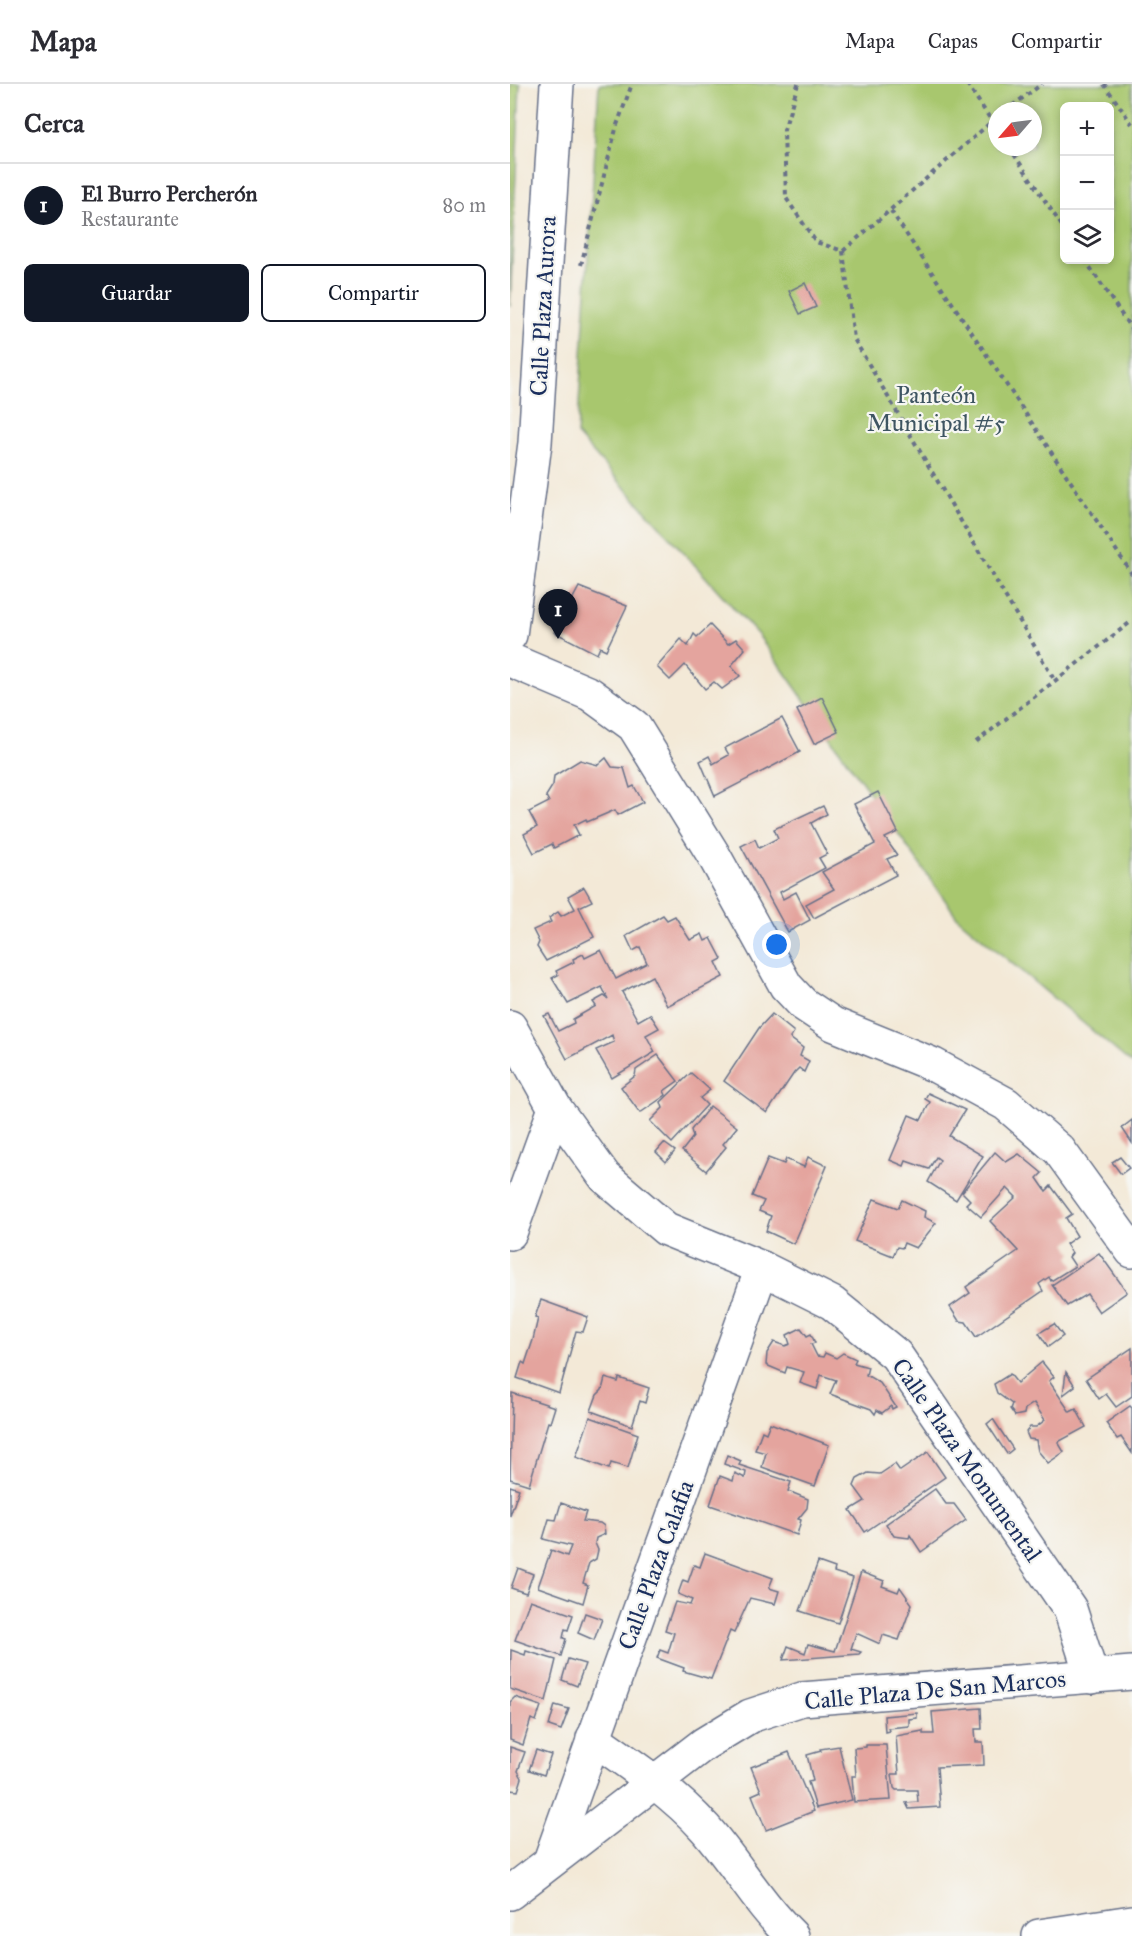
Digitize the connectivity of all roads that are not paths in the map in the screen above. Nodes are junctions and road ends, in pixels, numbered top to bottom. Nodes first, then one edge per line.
1 (557, 84) edge
2 (510, 635) edge
3 (510, 660) edge
4 (510, 1027) edge
5 (555, 1108) junction
6 (510, 1233) edge
7 (1132, 1251) edge
8 (762, 1268) junction
9 (1132, 1672) edge
10 (1092, 1677) junction
11 (593, 1738) junction
12 (655, 1781) junction
13 (550, 1861) junction
14 (510, 1893) edge
15 (1132, 1922) edge
16 (792, 1936) edge
17 (1039, 1936) edge

1 - 2 street, Calle Plaza Aurora
3 - 7 street
4 - 5 street, Calle Plaza Monumental
5 - 6 street
5 - 8 street, Calle Plaza Monumental
8 - 10 street, Calle Plaza Monumental
8 - 11 street, Calle Plaza Calafia
9 - 10 street, Calle Plaza De San Marcos
10 - 12 street, Calle Plaza De San Marcos
11 - 12 street
11 - 13 street, Calle Plaza Calafia
12 - 13 street, Calle Plaza De San Marcos
12 - 16 street
13 - 14 street, Calle Plaza De San Marcos
15 - 17 street

